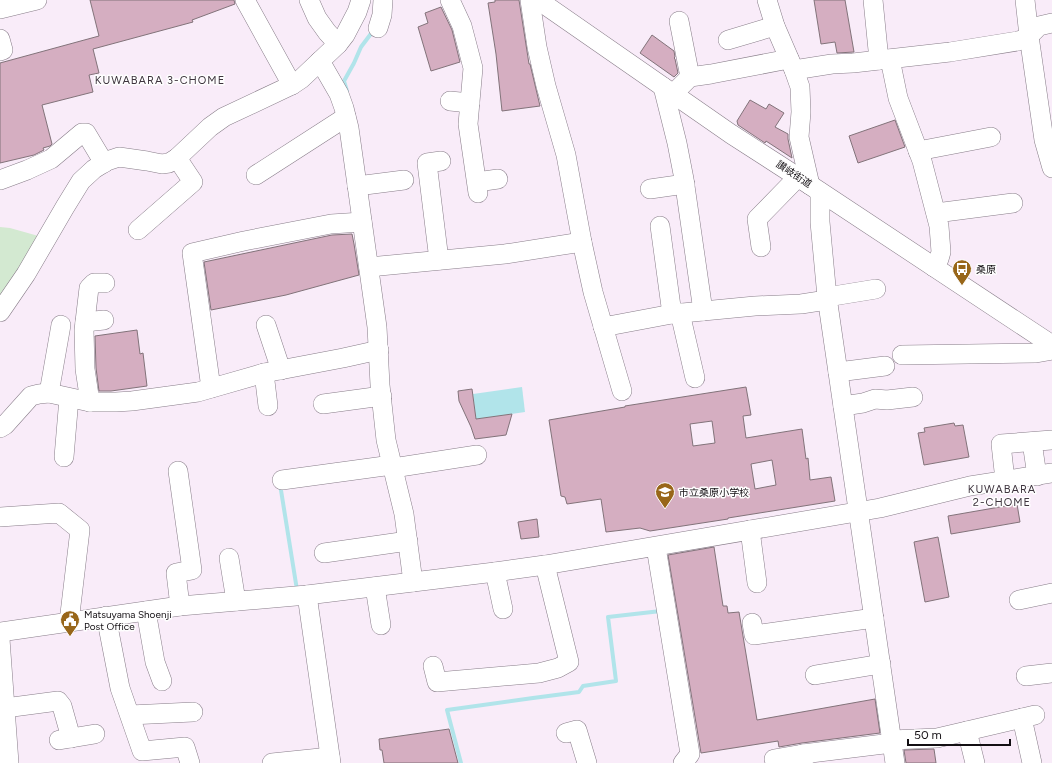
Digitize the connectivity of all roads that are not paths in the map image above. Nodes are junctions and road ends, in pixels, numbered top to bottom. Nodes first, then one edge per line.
1 (37, 0) edge
2 (244, 0) edge
3 (309, 0) edge
4 (361, 0) edge
5 (383, 0) edge
6 (450, 0) edge
7 (530, 0) edge
8 (538, 0) edge
9 (767, 0) edge
10 (874, 0) edge
11 (1025, 0) edge
12 (0, 9) edge
13 (679, 21) dead end
14 (1052, 23) edge
15 (775, 26) junction
16 (378, 28) dead end
17 (1029, 36) junction
18 (0, 39) edge
19 (728, 40) dead end
20 (338, 44) junction
21 (0, 51) edge
22 (885, 60) junction
23 (320, 61) junction
24 (792, 64) junction
25 (690, 77) junction
26 (292, 85) junction
27 (668, 90) junction
28 (450, 102) dead end
29 (470, 103) junction
30 (346, 117) junction
31 (991, 137) dead end
32 (918, 151) junction
33 (177, 158) junction
34 (441, 161) dead end
35 (104, 163) junction
36 (1052, 168) edge
37 (256, 175) dead end
38 (498, 179) dead end
39 (0, 180) edge
40 (404, 180) dead end
41 (685, 184) junction
42 (810, 184) junction
43 (357, 186) junction
44 (650, 189) dead end
45 (1013, 203) dead end
46 (936, 213) junction
47 (362, 222) junction
48 (660, 226) dead end
49 (138, 230) dead end
50 (582, 242) junction
51 (761, 247) dead end
52 (439, 260) junction
53 (369, 267) junction
54 (934, 267) junction
55 (105, 283) dead end
56 (876, 289) dead end
57 (827, 299) junction
58 (703, 311) junction
59 (0, 312) edge
60 (676, 313) junction
61 (104, 320) dead end
62 (85, 322) junction
63 (61, 325) dead end
64 (266, 325) dead end
65 (603, 327) junction
66 (1052, 346) edge
67 (378, 350) junction
68 (1052, 350) edge
69 (902, 355) dead end
70 (885, 366) dead end
71 (272, 371) junction
72 (838, 372) junction
73 (695, 378) dead end
74 (211, 388) junction
75 (622, 391) dead end
76 (49, 393) junction
77 (382, 396) junction
78 (913, 397) dead end
79 (69, 398) junction
80 (90, 402) junction
81 (323, 404) dead end
82 (268, 406) dead end
83 (843, 406) junction
84 (0, 428) edge
85 (1052, 440) edge
86 (1032, 442) junction
87 (477, 455) dead end
88 (64, 457) dead end
89 (393, 466) junction
90 (179, 471) dead end
91 (1044, 474) edge
92 (282, 480) dead end
93 (1005, 480) junction
94 (859, 512) junction
95 (0, 517) edge
96 (750, 530) junction
97 (408, 541) junction
98 (656, 547) junction
99 (324, 552) dead end
100 (229, 558) dead end
101 (545, 565) junction
102 (495, 572) junction
103 (413, 582) junction
104 (757, 583) dead end
105 (375, 587) junction
106 (1052, 593) edge
107 (307, 596) junction
108 (1019, 600) dead end
109 (236, 601) junction
110 (180, 606) junction
111 (503, 608) dead end
112 (146, 611) junction
113 (106, 616) junction
114 (874, 618) junction
115 (69, 622) junction
116 (752, 623) dead end
117 (381, 625) dead end
118 (0, 632) edge
119 (0, 639) edge
120 (881, 664) junction
121 (433, 666) dead end
122 (1052, 673) edge
123 (815, 675) dead end
124 (1026, 676) dead end
125 (162, 681) dead end
126 (5, 708) junction
127 (185, 708) dead end
128 (130, 715) junction
129 (968, 731) junction
130 (566, 733) dead end
131 (95, 734) dead end
132 (892, 741) junction
133 (774, 758) dead end
134 (803, 759) edge
135 (330, 760) edge
136 (9, 763) edge
137 (190, 763) edge
138 (272, 763) edge
139 (587, 763) edge
140 (683, 763) edge
141 (895, 763) edge
142 (975, 763) edge
143 (1032, 763) edge

1 - 12 street
2 - 26 street
3 - 20 street
4 - 20 street
5 - 16 street
6 - 29 street
7 - 50 street
8 - 27 street, 讃岐街道
9 - 15 street
10 - 22 street
11 - 17 street
13 - 25 street
14 - 17 street
15 - 19 street
15 - 24 street
17 - 22 street
17 - 36 street
18 - 21 street
20 - 23 street
22 - 24 street
22 - 32 street
23 - 26 street
23 - 30 street
24 - 25 street
24 - 42 street
25 - 27 street
26 - 33 street
27 - 41 street
27 - 42 street, 讃岐街道
28 - 29 street
29 - 38 street
30 - 37 street
30 - 43 street
31 - 32 street
32 - 46 street
33 - 35 street
33 - 49 street
34 - 52 street
35 - 39 street
35 - 59 street
40 - 43 street
41 - 44 street
41 - 58 street
42 - 51 street
42 - 54 street, 讃岐街道
42 - 57 street
43 - 47 street
45 - 46 street
46 - 54 street
47 - 53 street
47 - 74 street
48 - 60 street
50 - 52 street
50 - 65 street
52 - 53 street
53 - 67 street
54 - 66 street, 讃岐街道
55 - 62 street
56 - 57 street
57 - 58 street
57 - 72 street
58 - 60 street
60 - 65 street
60 - 73 street
61 - 62 street
62 - 80 street
63 - 76 street
64 - 71 street
65 - 75 street
67 - 71 street
67 - 77 street
68 - 69 street
70 - 72 street
71 - 74 street
71 - 82 street
72 - 83 street
74 - 80 street
76 - 79 street
76 - 84 street
77 - 81 street
77 - 89 street
78 - 83 street
79 - 80 street
79 - 88 street
83 - 94 street
85 - 86 street
86 - 91 street
86 - 93 street
87 - 89 street
89 - 92 street
89 - 97 street
90 - 110 street
91 - 93 street
93 - 94 street
94 - 96 street
94 - 114 street
95 - 115 street
96 - 98 street
96 - 104 street
97 - 99 street
97 - 103 street
98 - 101 street
98 - 140 street
100 - 109 street
101 - 102 street
101 - 121 street
102 - 103 street
102 - 111 street
103 - 105 street
105 - 107 street
105 - 117 street
106 - 108 street
107 - 109 street
107 - 135 street
109 - 110 street
110 - 112 street
112 - 113 street
112 - 125 street
113 - 115 street
113 - 128 street
114 - 116 street
114 - 120 street
115 - 118 street
119 - 126 street
120 - 123 street
120 - 132 street
122 - 124 street
126 - 131 street
126 - 136 street
127 - 128 street
128 - 137 street
129 - 132 street
129 - 142 street
129 - 143 street
130 - 139 street
132 - 134 street
132 - 141 street
133 - 134 street
135 - 138 street

